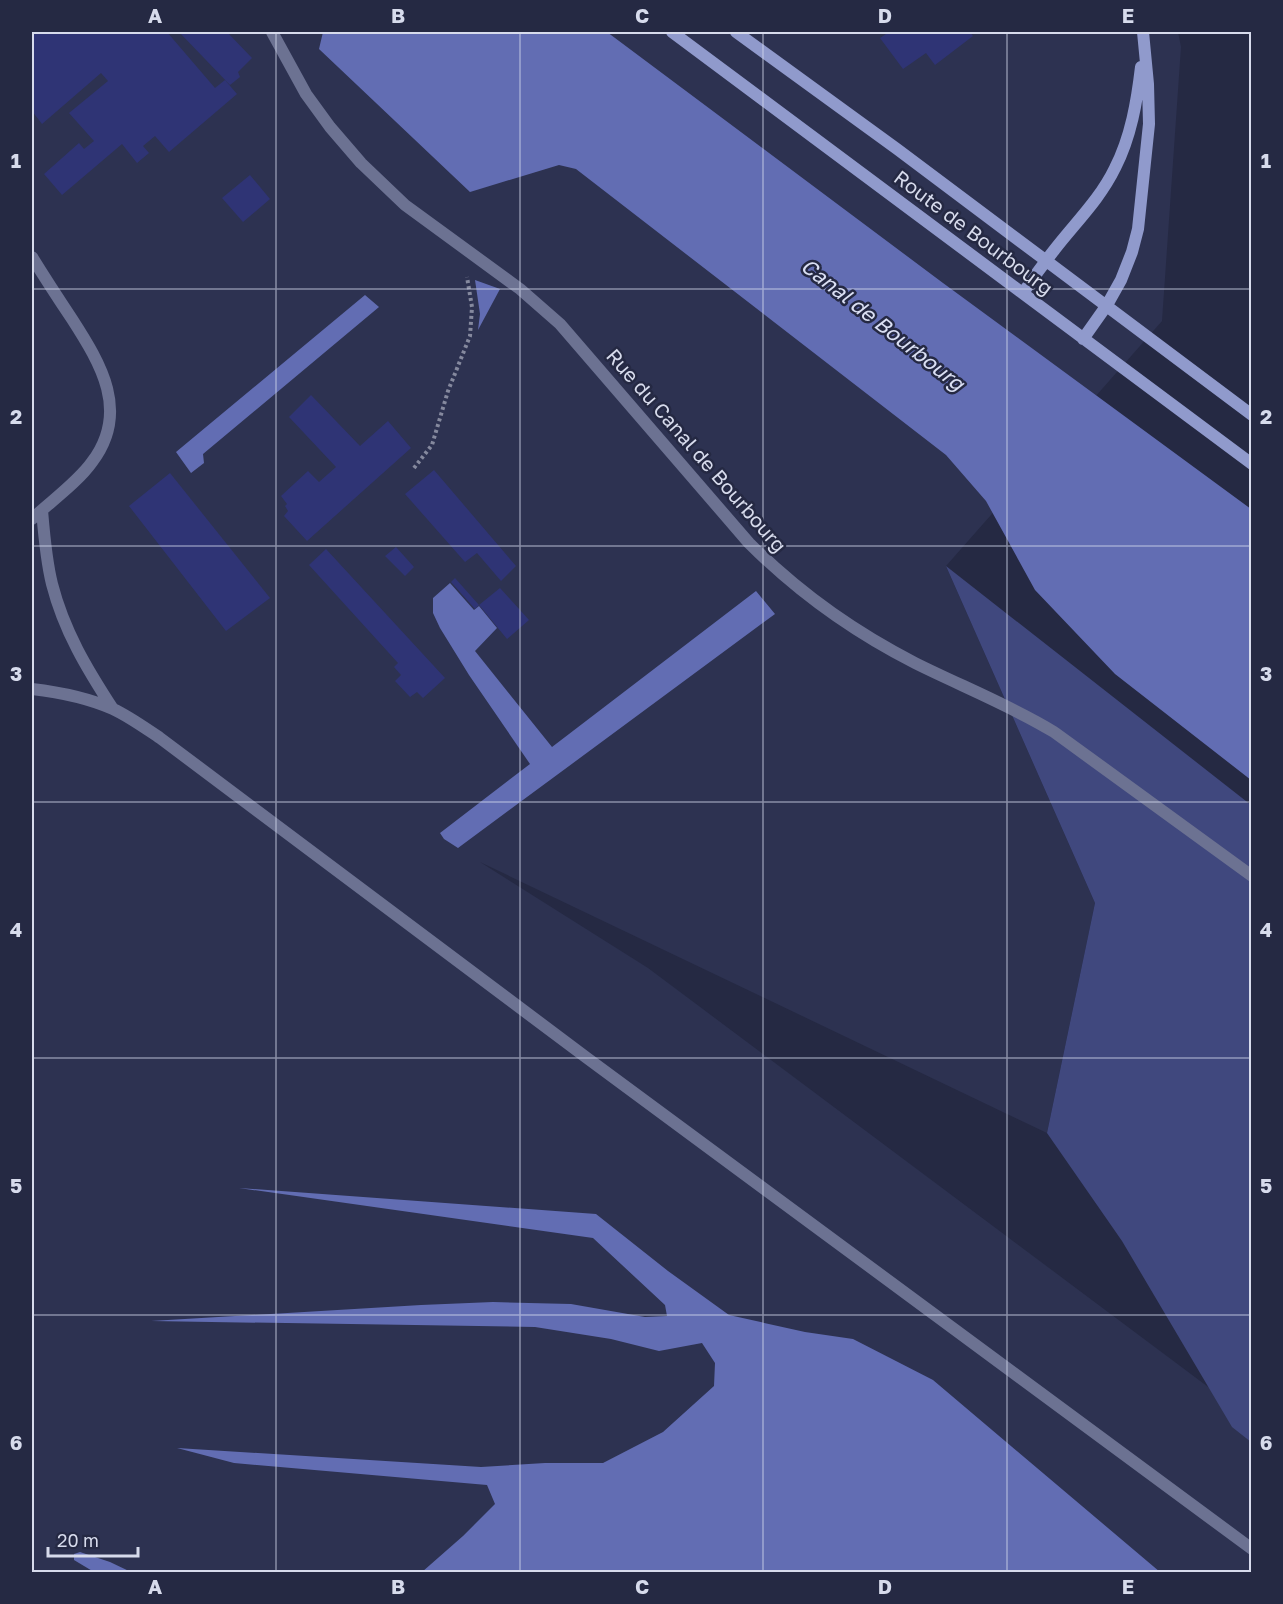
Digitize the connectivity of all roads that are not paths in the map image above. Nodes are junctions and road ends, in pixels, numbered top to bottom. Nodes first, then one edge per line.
1 (272, 32) edge
2 (672, 32) edge
3 (736, 32) edge
4 (1144, 37) edge
5 (32, 257) edge
6 (1046, 260) junction
7 (1023, 293) junction
8 (1107, 305) junction
9 (1083, 339) junction
10 (1251, 415) edge
11 (1251, 464) edge
12 (42, 510) junction
13 (32, 519) edge
14 (32, 690) edge
15 (113, 709) junction
16 (1251, 876) edge
17 (1251, 1549) edge

1 - 16 street, Rue du Canal de Bourbourg
2 - 7 main road, Route de Bourbourg
3 - 6 main road, Route de Bourbourg
4 - 6 main road
4 - 8 main road
5 - 12 street
6 - 7 main road
6 - 8 main road, Route de Bourbourg
7 - 9 main road, Route de Bourbourg
8 - 9 main road
8 - 10 main road, Route de Bourbourg
9 - 11 main road, Route de Bourbourg
12 - 13 street
12 - 15 street
14 - 15 street
15 - 17 street

